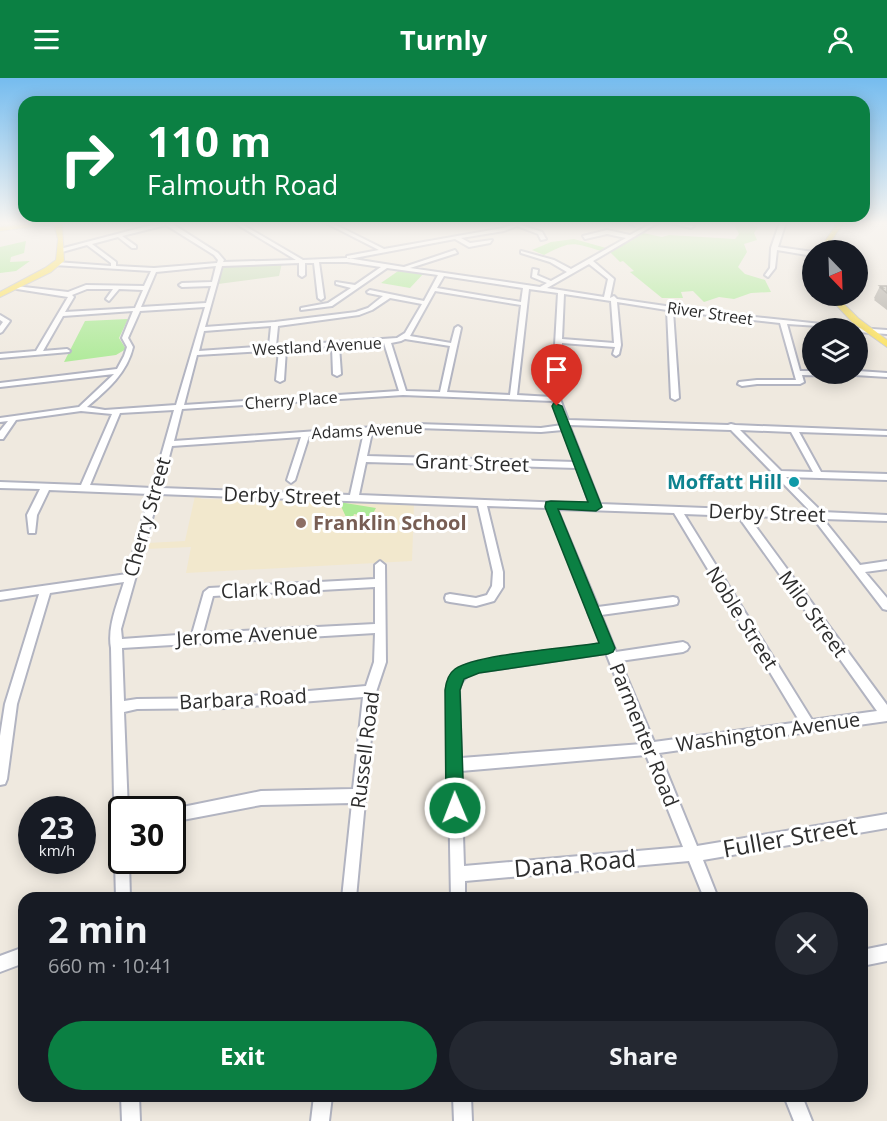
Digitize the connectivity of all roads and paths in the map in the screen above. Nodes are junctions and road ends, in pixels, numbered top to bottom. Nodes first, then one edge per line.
1 (154, 270) edge
2 (535, 270) dead end
3 (45, 271) edge
4 (218, 271) edge
5 (302, 271) edge
6 (317, 271) edge
7 (379, 271) edge
8 (422, 271) edge
9 (570, 271) edge
10 (602, 271) edge
11 (772, 271) edge
12 (442, 274) junction
13 (302, 275) dead end
14 (768, 275) dead end
15 (550, 282) junction
16 (338, 283) dead end
17 (214, 284) junction
18 (182, 285) dead end
19 (17, 287) junction
20 (357, 287) junction
21 (526, 287) junction
22 (117, 288) junction
23 (146, 288) junction
24 (434, 289) junction
25 (541, 289) junction
26 (561, 291) junction
27 (370, 292) dead end
28 (69, 294) junction
29 (0, 295) edge
30 (388, 296) junction
31 (321, 298) dead end
32 (610, 298) junction
33 (109, 299) dead end
34 (523, 304) junction
35 (208, 305) junction
36 (424, 306) junction
37 (842, 306) edge
38 (670, 308) junction
39 (137, 309) junction
40 (303, 309) dead end
41 (61, 314) junction
42 (0, 317) edge
43 (855, 318) edge
44 (783, 322) junction
45 (275, 324) junction
46 (802, 324) edge
47 (458, 328) dead end
48 (201, 329) junction
49 (868, 331) joint
50 (0, 332) edge
51 (887, 332) edge
52 (406, 337) junction
53 (559, 341) junction
54 (387, 342) junction
55 (887, 344) edge
56 (335, 345) junction
57 (454, 345) junction
58 (618, 345) junction
59 (283, 347) junction
60 (272, 348) junction
61 (67, 351) dead end
62 (38, 353) junction
63 (194, 353) junction
64 (616, 354) dead end
65 (0, 356) edge
66 (119, 371) junction
67 (798, 373) junction
68 (802, 373) edge
69 (337, 374) dead end
70 (868, 374) edge
71 (887, 375) edge
72 (280, 380) dead end
73 (742, 384) dead end
74 (0, 385) edge
75 (403, 393) junction
76 (443, 395) junction
77 (513, 398) junction
78 (675, 398) dead end
79 (556, 399) junction
80 (178, 408) junction
81 (81, 409) junction
82 (117, 412) junction
83 (14, 418) junction
84 (0, 420) edge
85 (565, 425) junction
86 (731, 426) junction
87 (794, 429) junction
88 (368, 430) junction
89 (887, 433) edge
90 (306, 434) junction
91 (0, 438) edge
92 (168, 444) junction
93 (362, 459) junction
94 (581, 465) junction
95 (779, 474) junction
96 (818, 474) junction
97 (887, 477) edge
98 (291, 480) dead end
99 (0, 485) edge
100 (46, 487) junction
101 (84, 489) junction
102 (155, 491) junction
103 (354, 498) junction
104 (482, 503) junction
105 (551, 505) junction
106 (596, 507) junction
107 (677, 510) junction
108 (740, 512) junction
109 (817, 515) junction
110 (887, 518) edge
111 (32, 531) dead end
112 (887, 565) edge
113 (380, 566) dead end
114 (857, 569) junction
115 (130, 577) junction
116 (380, 583) junction
117 (46, 589) junction
118 (0, 596) edge
119 (450, 598) dead end
120 (673, 601) dead end
121 (887, 606) edge
122 (593, 612) junction
123 (380, 628) junction
124 (196, 638) junction
125 (115, 645) junction
126 (682, 647) dead end
127 (610, 653) junction
128 (369, 691) junction
129 (117, 708) junction
130 (887, 715) edge
131 (809, 726) junction
132 (648, 748) junction
133 (454, 765) junction
134 (0, 778) edge
135 (120, 796) edge
136 (359, 796) junction
137 (186, 812) edge
138 (887, 821) edge
139 (693, 854) junction
140 (122, 874) edge
141 (457, 874) junction
142 (123, 892) edge
143 (350, 892) edge
144 (458, 892) edge
145 (709, 892) edge
146 (887, 953) edge
147 (18, 957) edge
148 (868, 957) edge
149 (0, 964) edge
150 (130, 1102) edge
151 (322, 1102) edge
152 (462, 1102) edge
153 (795, 1102) edge
154 (131, 1121) edge
155 (320, 1121) edge
156 (463, 1121) edge
157 (803, 1121) edge

1 - 23 street
2 - 15 street
3 - 19 main road
4 - 17 street, Cherry Street
5 - 13 street
6 - 31 street
7 - 20 street
8 - 12 street, River Street
9 - 15 street
10 - 32 street
11 - 14 street
12 - 21 street, River Street
12 - 24 street, Westland Avenue
15 - 25 street
16 - 20 street
17 - 18 street
17 - 35 street, Cherry Street
19 - 28 street
19 - 29 main road
20 - 40 street
21 - 25 street, River Street
21 - 34 street
22 - 23 street
22 - 28 street
22 - 33 street
23 - 39 street
24 - 34 street
24 - 36 street, Westland Avenue
25 - 26 street, River Street
26 - 32 street, River Street
26 - 53 street
27 - 30 street
28 - 41 street
30 - 36 street
30 - 45 street
32 - 38 street, River Street
32 - 58 street
34 - 77 street
35 - 39 street
35 - 48 street, Cherry Street
36 - 52 street, Westland Avenue
37 - 43 main road
38 - 44 street, River Street
38 - 78 street
39 - 41 street
39 - 66 street
41 - 62 street
42 - 50 street
44 - 46 street, River Street
44 - 67 street
45 - 48 street
45 - 60 street
47 - 57 street
48 - 63 street, Cherry Street
49 - 51 street
49 - 55 main road
52 - 54 street, Westland Avenue
52 - 57 street
53 - 58 street
53 - 79 street
54 - 56 street, Westland Avenue
54 - 75 street
56 - 59 street, Westland Avenue
56 - 69 street
57 - 76 street
58 - 64 street
59 - 60 street, Westland Avenue
59 - 72 street
60 - 63 street, Westland Avenue
61 - 62 street
62 - 65 street
63 - 80 street, Cherry Street
66 - 74 street
66 - 81 street
67 - 68 street
67 - 73 street
70 - 71 street
75 - 76 street, Cherry Place
75 - 80 street, Cherry Place
76 - 77 street, Cherry Place
77 - 79 street, Cherry Place
79 - 85 street
80 - 82 street, Cherry Place
80 - 92 street, Cherry Street
81 - 82 street, Cherry Place
81 - 83 street, Cherry Place
82 - 101 street
83 - 84 street, Cherry Place
83 - 91 street
85 - 86 street, Adams Avenue
85 - 88 street, Adams Avenue
85 - 94 street
86 - 87 street, Adams Avenue
86 - 95 street
87 - 89 street, Adams Avenue
87 - 96 street
88 - 90 street, Adams Avenue
88 - 93 street
90 - 92 street, Adams Avenue
90 - 98 street
92 - 102 street, Cherry Street
93 - 94 street, Grant Street
93 - 103 street
94 - 106 street
95 - 96 street
95 - 109 street
96 - 97 street
99 - 100 street, Derby Street
100 - 101 street, Derby Street
100 - 111 street
101 - 102 street, Derby Street
102 - 103 street, Derby Street
102 - 115 street, Cherry Street
103 - 104 street, Derby Street
104 - 105 street, Derby Street
104 - 119 street
105 - 106 street, Derby Street
105 - 122 street, Parmenter Road
106 - 107 street, Derby Street
107 - 108 street, Derby Street
107 - 131 street, Noble Street
108 - 109 street, Derby Street
108 - 130 street, Milo Street
109 - 110 street, Derby Street
109 - 114 street
112 - 114 street
113 - 116 street, Russell Road
114 - 121 street
115 - 117 street
115 - 125 street, Cherry Street
116 - 123 street, Russell Road
116 - 124 street, Clark Road
117 - 118 street
117 - 134 street
120 - 122 street
122 - 127 street, Parmenter Road
123 - 124 street, Jerome Avenue
123 - 128 street, Russell Road
124 - 125 street, Jerome Avenue
125 - 129 street, Cherry Street
126 - 127 street
127 - 132 street, Parmenter Road
127 - 133 street
128 - 129 street, Barbara Road
128 - 136 street, Russell Road
129 - 135 street, Cherry Street
130 - 131 street, Washington Avenue
131 - 132 street, Washington Avenue
132 - 133 street, Washington Avenue
132 - 139 street, Parmenter Road
133 - 141 street
136 - 137 street
136 - 143 street, Russell Road
138 - 139 street, Fuller Street
139 - 141 street, Dana Road
139 - 145 street, Parmenter Road
140 - 142 street
141 - 144 street
146 - 148 street
147 - 149 street
150 - 154 street
151 - 155 street
152 - 156 street
153 - 157 street

